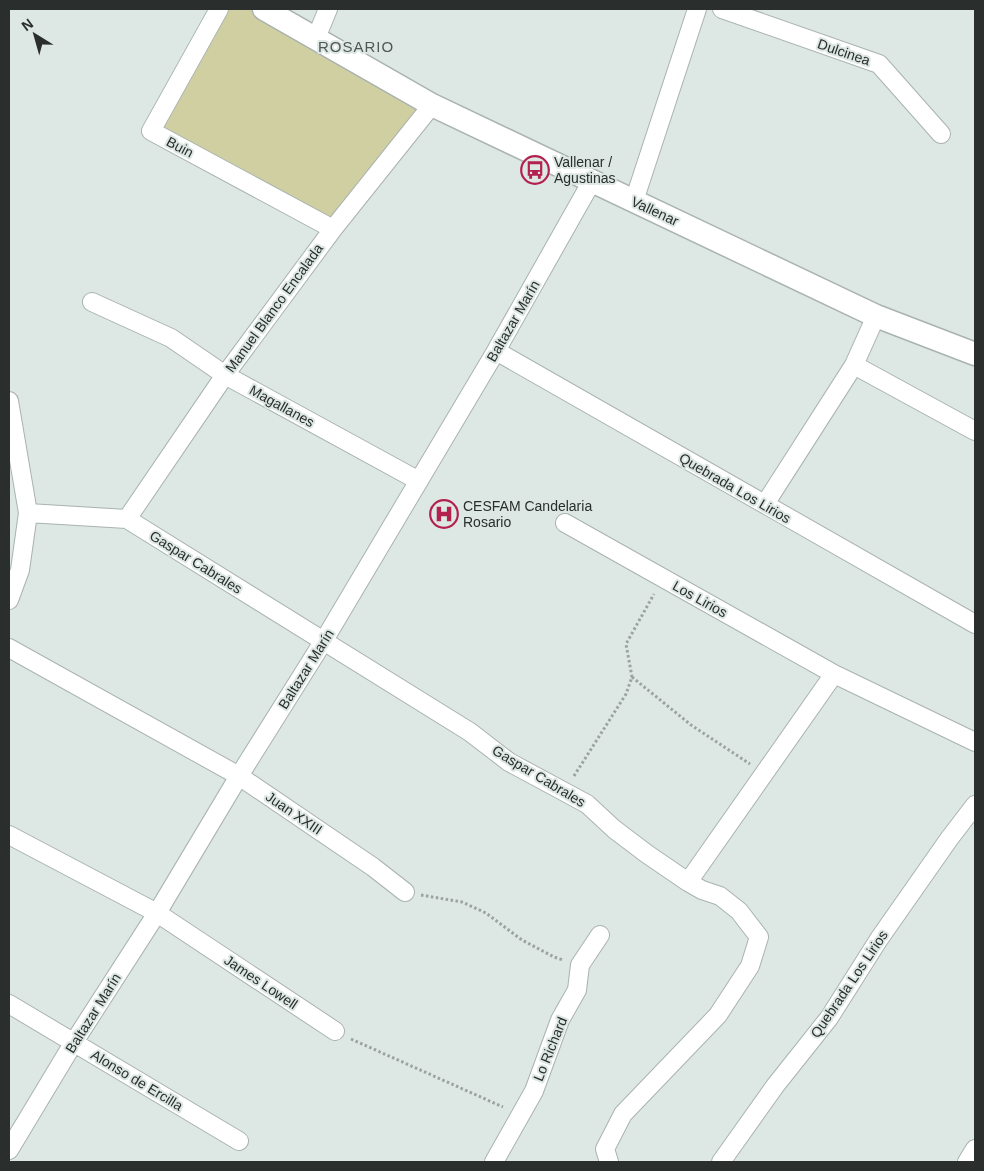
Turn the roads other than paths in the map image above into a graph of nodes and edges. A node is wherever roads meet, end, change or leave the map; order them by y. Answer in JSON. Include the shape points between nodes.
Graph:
{"nodes":[{"id":1,"x":219,"y":9,"type":"edge"},
{"id":2,"x":264,"y":9,"type":"edge"},
{"id":3,"x":328,"y":9,"type":"edge"},
{"id":4,"x":697,"y":9,"type":"edge"},
{"id":5,"x":722,"y":9,"type":"edge"},
{"id":6,"x":316,"y":38,"type":"junction"},
{"id":7,"x":432,"y":105,"type":"junction"},
{"id":8,"x":941,"y":134,"type":"dead end"},
{"id":9,"x":592,"y":181,"type":"junction"},
{"id":10,"x":634,"y":201,"type":"junction"},
{"id":11,"x":333,"y":229,"type":"junction"},
{"id":12,"x":92,"y":302,"type":"dead end"},
{"id":13,"x":876,"y":316,"type":"junction"},
{"id":14,"x":496,"y":351,"type":"junction"},
{"id":15,"x":975,"y":354,"type":"edge"},
{"id":16,"x":854,"y":366,"type":"junction"},
{"id":17,"x":225,"y":374,"type":"junction"},
{"id":18,"x":9,"y":401,"type":"edge"},
{"id":19,"x":975,"y":431,"type":"edge"},
{"id":20,"x":419,"y":481,"type":"junction"},
{"id":21,"x":765,"y":504,"type":"junction"},
{"id":22,"x":28,"y":513,"type":"junction"},
{"id":23,"x":127,"y":519,"type":"junction"},
{"id":24,"x":565,"y":523,"type":"dead end"},
{"id":25,"x":9,"y":600,"type":"edge"},
{"id":26,"x":975,"y":624,"type":"edge"},
{"id":27,"x":323,"y":642,"type":"junction"},
{"id":28,"x":9,"y":648,"type":"edge"},
{"id":29,"x":834,"y":674,"type":"junction"},
{"id":30,"x":975,"y":742,"type":"edge"},
{"id":31,"x":239,"y":776,"type":"junction"},
{"id":32,"x":975,"y":806,"type":"edge"},
{"id":33,"x":9,"y":834,"type":"edge"},
{"id":34,"x":688,"y":882,"type":"junction"},
{"id":35,"x":405,"y":892,"type":"road end"},
{"id":36,"x":157,"y":913,"type":"junction"},
{"id":37,"x":600,"y":935,"type":"dead end"},
{"id":38,"x":9,"y":1004,"type":"edge"},
{"id":39,"x":335,"y":1032,"type":"road end"},
{"id":40,"x":74,"y":1042,"type":"junction"},
{"id":41,"x":239,"y":1141,"type":"dead end"},
{"id":42,"x":975,"y":1149,"type":"edge"},
{"id":43,"x":9,"y":1150,"type":"edge"},
{"id":44,"x":494,"y":1162,"type":"edge"},
{"id":45,"x":609,"y":1162,"type":"edge"},
{"id":46,"x":721,"y":1162,"type":"edge"},
{"id":47,"x":967,"y":1162,"type":"edge"}],
"edges":[{"from":1,"to":11,"type":"street","name":"Buin","via":[[151,131]]},
{"from":2,"to":6,"type":"street","name":"Vallenar"},
{"from":3,"to":6,"type":"street"},
{"from":4,"to":10,"type":"street"},
{"from":5,"to":8,"type":"street","name":"Dulcinea","via":[[879,64]]},
{"from":6,"to":7,"type":"street","name":"Vallenar"},
{"from":7,"to":9,"type":"street","name":"Vallenar"},
{"from":7,"to":11,"type":"street","name":"Manuel Blanco Encalada"},
{"from":9,"to":10,"type":"street","name":"Vallenar"},
{"from":9,"to":14,"type":"street","name":"Baltazar Marín"},
{"from":10,"to":13,"type":"street","name":"Vallenar"},
{"from":11,"to":17,"type":"street","name":"Manuel Blanco Encalada"},
{"from":12,"to":17,"type":"street","name":"Magallanes","via":[[171,338]]},
{"from":13,"to":15,"type":"street","name":"Vallenar"},
{"from":13,"to":16,"type":"street"},
{"from":14,"to":20,"type":"street","name":"Baltazar Marín"},
{"from":14,"to":21,"type":"street","name":"Quebrada Los Lirios"},
{"from":16,"to":19,"type":"street"},
{"from":16,"to":21,"type":"street"},
{"from":17,"to":20,"type":"street","name":"Magallanes"},
{"from":17,"to":23,"type":"street","name":"Manuel Blanco Encalada"},
{"from":18,"to":22,"type":"street"},
{"from":20,"to":27,"type":"street","name":"Baltazar Marín"},
{"from":21,"to":26,"type":"street","name":"Quebrada Los Lirios"},
{"from":22,"to":23,"type":"street","name":"Gaspar Cabrales"},
{"from":22,"to":25,"type":"street","via":[[20,570]]},
{"from":23,"to":27,"type":"street","name":"Gaspar Cabrales"},
{"from":24,"to":29,"type":"street","name":"Los Lirios"},
{"from":27,"to":31,"type":"street","name":"Baltazar Marín"},
{"from":27,"to":34,"type":"street","name":"Gaspar Cabrales","via":[[470,732],[509,762],[587,804],[634,844]]},
{"from":28,"to":31,"type":"street","name":"Juan XXIII"},
{"from":29,"to":30,"type":"street","name":"Los Lirios"},
{"from":29,"to":34,"type":"street"},
{"from":31,"to":35,"type":"street","name":"Juan XXIII"},
{"from":31,"to":36,"type":"street","name":"Baltazar Marín"},
{"from":32,"to":46,"type":"street","name":"Quebrada Los Lirios","via":[[879,939],[828,1018]]},
{"from":33,"to":36,"type":"street","name":"James Lowell"},
{"from":34,"to":45,"type":"street","name":"Gaspar Cabrales","via":[[720,896],[739,910],[759,937],[750,966],[718,1015],[623,1114],[605,1149]]},
{"from":36,"to":39,"type":"street","name":"James Lowell"},
{"from":36,"to":40,"type":"street","name":"Baltazar Marín"},
{"from":37,"to":44,"type":"street","name":"Lo Richard","via":[[580,966],[577,990],[560,1020],[534,1091]]},
{"from":38,"to":40,"type":"street","name":"Alonso de Ercilla"},
{"from":40,"to":41,"type":"street","name":"Alonso de Ercilla"},
{"from":40,"to":43,"type":"street","name":"Baltazar Marín"},
{"from":42,"to":47,"type":"street"}]}
